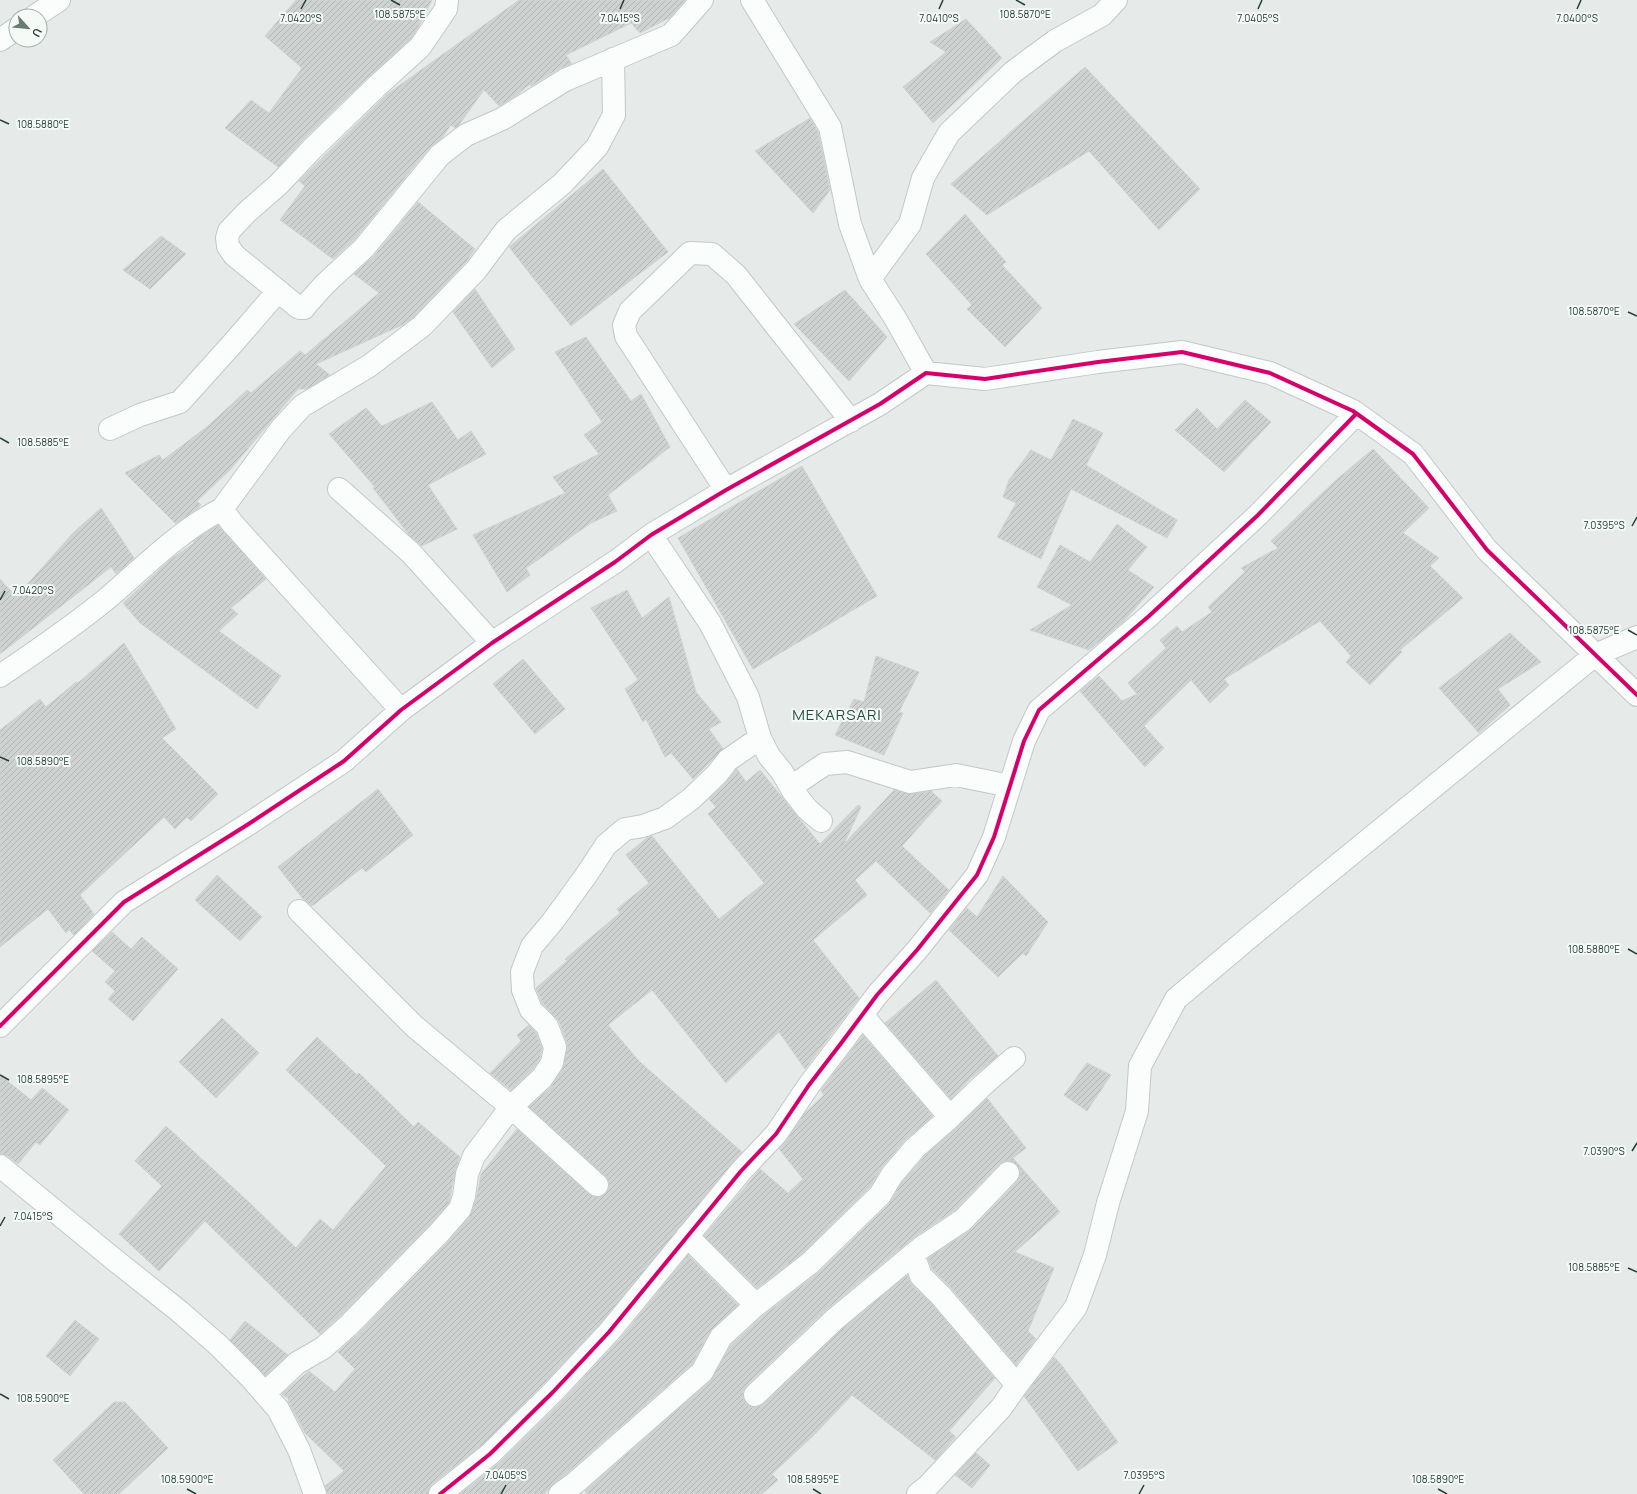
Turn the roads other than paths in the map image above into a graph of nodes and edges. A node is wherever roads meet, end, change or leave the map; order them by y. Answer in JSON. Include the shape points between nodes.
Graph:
{"nodes":[{"id":1,"x":59,"y":0,"type":"edge"},
{"id":2,"x":447,"y":0,"type":"edge"},
{"id":3,"x":702,"y":0,"type":"edge"},
{"id":4,"x":752,"y":0,"type":"edge"},
{"id":5,"x":1116,"y":0,"type":"edge"},
{"id":6,"x":47,"y":8,"type":"edge"},
{"id":7,"x":613,"y":59,"type":"junction"},
{"id":8,"x":870,"y":279,"type":"junction"},
{"id":9,"x":278,"y":291,"type":"junction"},
{"id":10,"x":926,"y":373,"type":"junction"},
{"id":11,"x":1356,"y":414,"type":"junction"},
{"id":12,"x":851,"y":421,"type":"junction"},
{"id":13,"x":110,"y":429,"type":"dead end"},
{"id":14,"x":339,"y":489,"type":"dead end"},
{"id":15,"x":726,"y":490,"type":"junction"},
{"id":16,"x":222,"y":508,"type":"junction"},
{"id":17,"x":651,"y":534,"type":"junction"},
{"id":18,"x":1637,"y":637,"type":"edge"},
{"id":19,"x":492,"y":643,"type":"junction"},
{"id":20,"x":1595,"y":655,"type":"junction"},
{"id":21,"x":0,"y":676,"type":"edge"},
{"id":22,"x":1637,"y":695,"type":"edge"},
{"id":23,"x":401,"y":710,"type":"junction"},
{"id":24,"x":760,"y":738,"type":"junction"},
{"id":25,"x":1010,"y":786,"type":"junction"},
{"id":26,"x":791,"y":787,"type":"junction"},
{"id":27,"x":821,"y":821,"type":"dead end"},
{"id":28,"x":299,"y":911,"type":"dead end"},
{"id":29,"x":862,"y":1016,"type":"junction"},
{"id":30,"x":0,"y":1026,"type":"edge"},
{"id":31,"x":1014,"y":1058,"type":"dead end"},
{"id":32,"x":511,"y":1107,"type":"junction"},
{"id":33,"x":950,"y":1117,"type":"junction"},
{"id":34,"x":0,"y":1166,"type":"edge"},
{"id":35,"x":1008,"y":1173,"type":"dead end"},
{"id":36,"x":597,"y":1185,"type":"dead end"},
{"id":37,"x":687,"y":1236,"type":"junction"},
{"id":38,"x":913,"y":1254,"type":"junction"},
{"id":39,"x":756,"y":1305,"type":"junction"},
{"id":40,"x":1017,"y":1384,"type":"junction"},
{"id":41,"x":265,"y":1393,"type":"junction"},
{"id":42,"x":755,"y":1395,"type":"dead end"},
{"id":43,"x":315,"y":1494,"type":"edge"},
{"id":44,"x":440,"y":1494,"type":"edge"},
{"id":45,"x":560,"y":1494,"type":"edge"},
{"id":46,"x":918,"y":1494,"type":"edge"}],
"edges":[{"from":1,"to":6,"type":"street"},
{"from":2,"to":9,"type":"street","via":[[446,9],[420,47],[229,231],[228,246],[234,255]]},
{"from":3,"to":7,"type":"street","via":[[671,35]]},
{"from":4,"to":8,"type":"street","via":[[830,127],[850,224]]},
{"from":5,"to":8,"type":"street","via":[[1102,15],[1055,41],[1013,72],[949,133],[923,178],[910,224]]},
{"from":7,"to":9,"type":"street","via":[[565,80],[502,119],[466,135],[440,155],[364,248],[325,284],[304,308],[298,308]]},
{"from":7,"to":16,"type":"street","via":[[614,115],[597,147],[562,184],[506,230],[476,270],[422,326],[369,366],[302,406],[281,429]]},
{"from":8,"to":10,"type":"street"},
{"from":9,"to":13,"type":"street","via":[[180,402],[140,415]]},
{"from":10,"to":11,"type":"street","via":[[985,380],[1182,352],[1270,373]]},
{"from":10,"to":12,"type":"street"},
{"from":11,"to":20,"type":"street","via":[[1413,454],[1487,550]]},
{"from":11,"to":25,"type":"street","via":[[1258,515],[1149,616],[1039,710],[1024,742]]},
{"from":12,"to":15,"type":"street"},
{"from":12,"to":15,"type":"street","via":[[736,275],[712,254],[690,253],[630,311],[624,325],[626,336]]},
{"from":14,"to":19,"type":"street","via":[[411,553]]},
{"from":15,"to":17,"type":"street"},
{"from":16,"to":21,"type":"street","via":[[179,535],[100,604]]},
{"from":16,"to":23,"type":"street","via":[[232,523]]},
{"from":17,"to":19,"type":"street","via":[[615,562]]},
{"from":17,"to":24,"type":"street","via":[[710,623],[748,697]]},
{"from":18,"to":20,"type":"street"},
{"from":19,"to":23,"type":"street"},
{"from":20,"to":22,"type":"street"},
{"from":20,"to":40,"type":"street","via":[[1252,934],[1176,999],[1140,1066],[1137,1111],[1108,1203],[1095,1255],[1076,1307]]},
{"from":23,"to":30,"type":"street","via":[[344,761],[124,902]]},
{"from":24,"to":26,"type":"street","via":[[769,756]]},
{"from":24,"to":32,"type":"street","via":[[728,760],[691,798],[665,818],[625,830],[606,845],[588,874],[532,946],[522,972],[523,990],[531,1010],[547,1026],[555,1047],[552,1063],[542,1078]]},
{"from":25,"to":26,"type":"street","via":[[956,775],[910,782],[847,762],[825,764]]},
{"from":25,"to":29,"type":"street","via":[[994,837],[977,875],[917,950],[876,995]]},
{"from":26,"to":27,"type":"street","via":[[807,809]]},
{"from":28,"to":32,"type":"street","via":[[414,1026]]},
{"from":29,"to":33,"type":"street"},
{"from":29,"to":37,"type":"street","via":[[809,1085],[776,1134],[741,1171]]},
{"from":31,"to":33,"type":"street"},
{"from":32,"to":36,"type":"street"},
{"from":32,"to":41,"type":"street","via":[[474,1156],[467,1174],[460,1209],[349,1325],[323,1348],[297,1363]]},
{"from":33,"to":39,"type":"street","via":[[915,1148],[892,1175],[880,1195],[810,1263]]},
{"from":34,"to":41,"type":"street","via":[[179,1310]]},
{"from":35,"to":38,"type":"street","via":[[963,1220]]},
{"from":37,"to":39,"type":"street"},
{"from":37,"to":44,"type":"street","via":[[609,1332],[553,1392],[490,1454]]},
{"from":38,"to":40,"type":"street","via":[[920,1276],[941,1296]]},
{"from":38,"to":42,"type":"street","via":[[835,1318]]},
{"from":39,"to":45,"type":"street","via":[[721,1337],[702,1372]]},
{"from":40,"to":46,"type":"street","via":[[1001,1408]]},
{"from":41,"to":43,"type":"street","via":[[278,1409],[299,1450]]}]}
